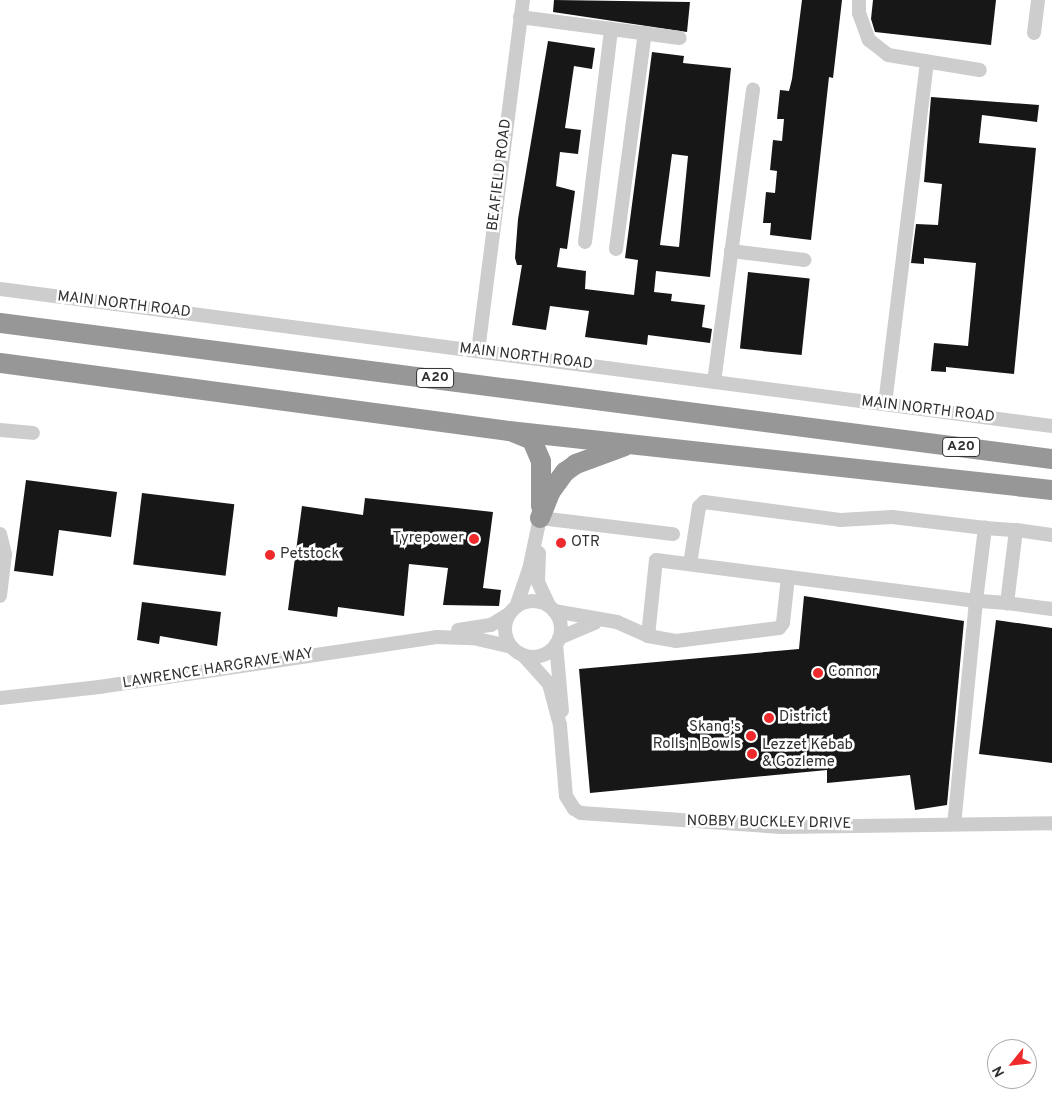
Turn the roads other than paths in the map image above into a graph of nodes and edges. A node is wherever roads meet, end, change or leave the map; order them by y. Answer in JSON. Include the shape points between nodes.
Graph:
{"nodes":[{"id":1,"x":523,"y":0,"type":"edge"},
{"id":2,"x":859,"y":0,"type":"edge"},
{"id":3,"x":1038,"y":0,"type":"edge"},
{"id":4,"x":520,"y":17,"type":"junction"},
{"id":5,"x":611,"y":29,"type":"junction"},
{"id":6,"x":645,"y":33,"type":"junction"},
{"id":7,"x":1034,"y":33,"type":"dead end"},
{"id":8,"x":680,"y":38,"type":"dead end"},
{"id":9,"x":927,"y":62,"type":"junction"},
{"id":10,"x":980,"y":70,"type":"dead end"},
{"id":11,"x":753,"y":90,"type":"dead end"},
{"id":12,"x":585,"y":242,"type":"dead end"},
{"id":13,"x":616,"y":249,"type":"dead end"},
{"id":14,"x":731,"y":251,"type":"junction"},
{"id":15,"x":804,"y":260,"type":"dead end"},
{"id":16,"x":0,"y":289,"type":"edge"},
{"id":17,"x":0,"y":323,"type":"edge"},
{"id":18,"x":478,"y":351,"type":"junction"},
{"id":19,"x":0,"y":363,"type":"edge"},
{"id":20,"x":714,"y":382,"type":"junction"},
{"id":21,"x":885,"y":404,"type":"junction"},
{"id":22,"x":1052,"y":426,"type":"edge"},
{"id":23,"x":0,"y":430,"type":"edge"},
{"id":24,"x":508,"y":430,"type":"junction"},
{"id":25,"x":34,"y":433,"type":"dead end"},
{"id":26,"x":632,"y":444,"type":"junction"},
{"id":27,"x":1052,"y":459,"type":"edge"},
{"id":28,"x":1052,"y":490,"type":"edge"},
{"id":29,"x":539,"y":521,"type":"junction"},
{"id":30,"x":985,"y":528,"type":"junction"},
{"id":31,"x":1016,"y":530,"type":"junction"},
{"id":32,"x":0,"y":534,"type":"edge"},
{"id":33,"x":673,"y":534,"type":"dead end"},
{"id":34,"x":1052,"y":535,"type":"edge"},
{"id":35,"x":690,"y":564,"type":"junction"},
{"id":36,"x":788,"y":577,"type":"junction"},
{"id":37,"x":0,"y":596,"type":"edge"},
{"id":38,"x":976,"y":601,"type":"junction"},
{"id":39,"x":1007,"y":603,"type":"junction"},
{"id":40,"x":551,"y":608,"type":"junction"},
{"id":41,"x":513,"y":609,"type":"junction"},
{"id":42,"x":1052,"y":609,"type":"edge"},
{"id":43,"x":606,"y":620,"type":"junction"},
{"id":44,"x":648,"y":636,"type":"junction"},
{"id":45,"x":436,"y":638,"type":"junction"},
{"id":46,"x":558,"y":641,"type":"junction"},
{"id":47,"x":512,"y":647,"type":"junction"},
{"id":48,"x":524,"y":656,"type":"junction"},
{"id":49,"x":0,"y":698,"type":"edge"},
{"id":50,"x":560,"y":724,"type":"junction"},
{"id":51,"x":954,"y":824,"type":"junction"},
{"id":52,"x":1052,"y":824,"type":"edge"}],
"edges":[{"from":1,"to":4,"type":"street","name":"BEAFIELD ROAD"},
{"from":2,"to":9,"type":"street","via":[[859,13],[869,40],[888,55]]},
{"from":3,"to":7,"type":"street"},
{"from":4,"to":5,"type":"street"},
{"from":4,"to":18,"type":"street","name":"BEAFIELD ROAD"},
{"from":5,"to":6,"type":"street"},
{"from":5,"to":12,"type":"street"},
{"from":6,"to":8,"type":"street"},
{"from":6,"to":13,"type":"street"},
{"from":9,"to":10,"type":"street"},
{"from":9,"to":21,"type":"street"},
{"from":11,"to":14,"type":"street"},
{"from":14,"to":15,"type":"street"},
{"from":14,"to":20,"type":"street"},
{"from":16,"to":18,"type":"street","name":"MAIN NORTH ROAD"},
{"from":17,"to":27,"type":"highway","number":"A20"},
{"from":18,"to":20,"type":"street","name":"MAIN NORTH ROAD"},
{"from":19,"to":24,"type":"highway","number":"A20"},
{"from":20,"to":21,"type":"street","name":"MAIN NORTH ROAD"},
{"from":21,"to":22,"type":"street","name":"MAIN NORTH ROAD"},
{"from":23,"to":25,"type":"street"},
{"from":24,"to":26,"type":"highway","number":"A20"},
{"from":24,"to":29,"type":"highway","via":[[532,440],[541,461]]},
{"from":26,"to":28,"type":"highway","number":"A20"},
{"from":26,"to":29,"type":"highway","via":[[570,468],[551,491]]},
{"from":29,"to":33,"type":"street"},
{"from":29,"to":40,"type":"street","via":[[538,582]]},
{"from":29,"to":41,"type":"street"},
{"from":30,"to":31,"type":"street"},
{"from":30,"to":35,"type":"street","via":[[892,517],[840,520],[704,502],[699,507]]},
{"from":30,"to":38,"type":"street"},
{"from":31,"to":34,"type":"street"},
{"from":31,"to":39,"type":"street"},
{"from":32,"to":37,"type":"street","via":[[5,554]]},
{"from":35,"to":36,"type":"street"},
{"from":35,"to":44,"type":"street","via":[[656,560]]},
{"from":36,"to":38,"type":"street"},
{"from":36,"to":44,"type":"street","via":[[783,623],[779,628],[676,641]]},
{"from":38,"to":39,"type":"street"},
{"from":38,"to":51,"type":"street"},
{"from":39,"to":42,"type":"street"},
{"from":40,"to":41,"type":"street","via":[[535,601]]},
{"from":40,"to":43,"type":"street"},
{"from":40,"to":46,"type":"street","via":[[560,624]]},
{"from":41,"to":45,"type":"street","name":"LAWRENCE HARGRAVE WAY","via":[[492,625]]},
{"from":41,"to":47,"type":"street","via":[[505,633]]},
{"from":43,"to":44,"type":"street"},
{"from":43,"to":46,"type":"street","via":[[579,627]]},
{"from":45,"to":47,"type":"street","name":"LAWRENCE HARGRAVE WAY","via":[[473,638]]},
{"from":45,"to":49,"type":"street","name":"LAWRENCE HARGRAVE WAY","via":[[99,688]]},
{"from":46,"to":48,"type":"street","via":[[539,656]]},
{"from":46,"to":50,"type":"street","name":"NOBBY BUCKLEY DRIVE","via":[[563,705]]},
{"from":47,"to":48,"type":"street"},
{"from":48,"to":50,"type":"street","name":"NOBBY BUCKLEY DRIVE","via":[[549,684]]},
{"from":50,"to":51,"type":"street","name":"NOBBY BUCKLEY DRIVE","via":[[566,796],[574,809],[582,814],[782,826]]},
{"from":51,"to":52,"type":"street","name":"NOBBY BUCKLEY DRIVE"}]}
